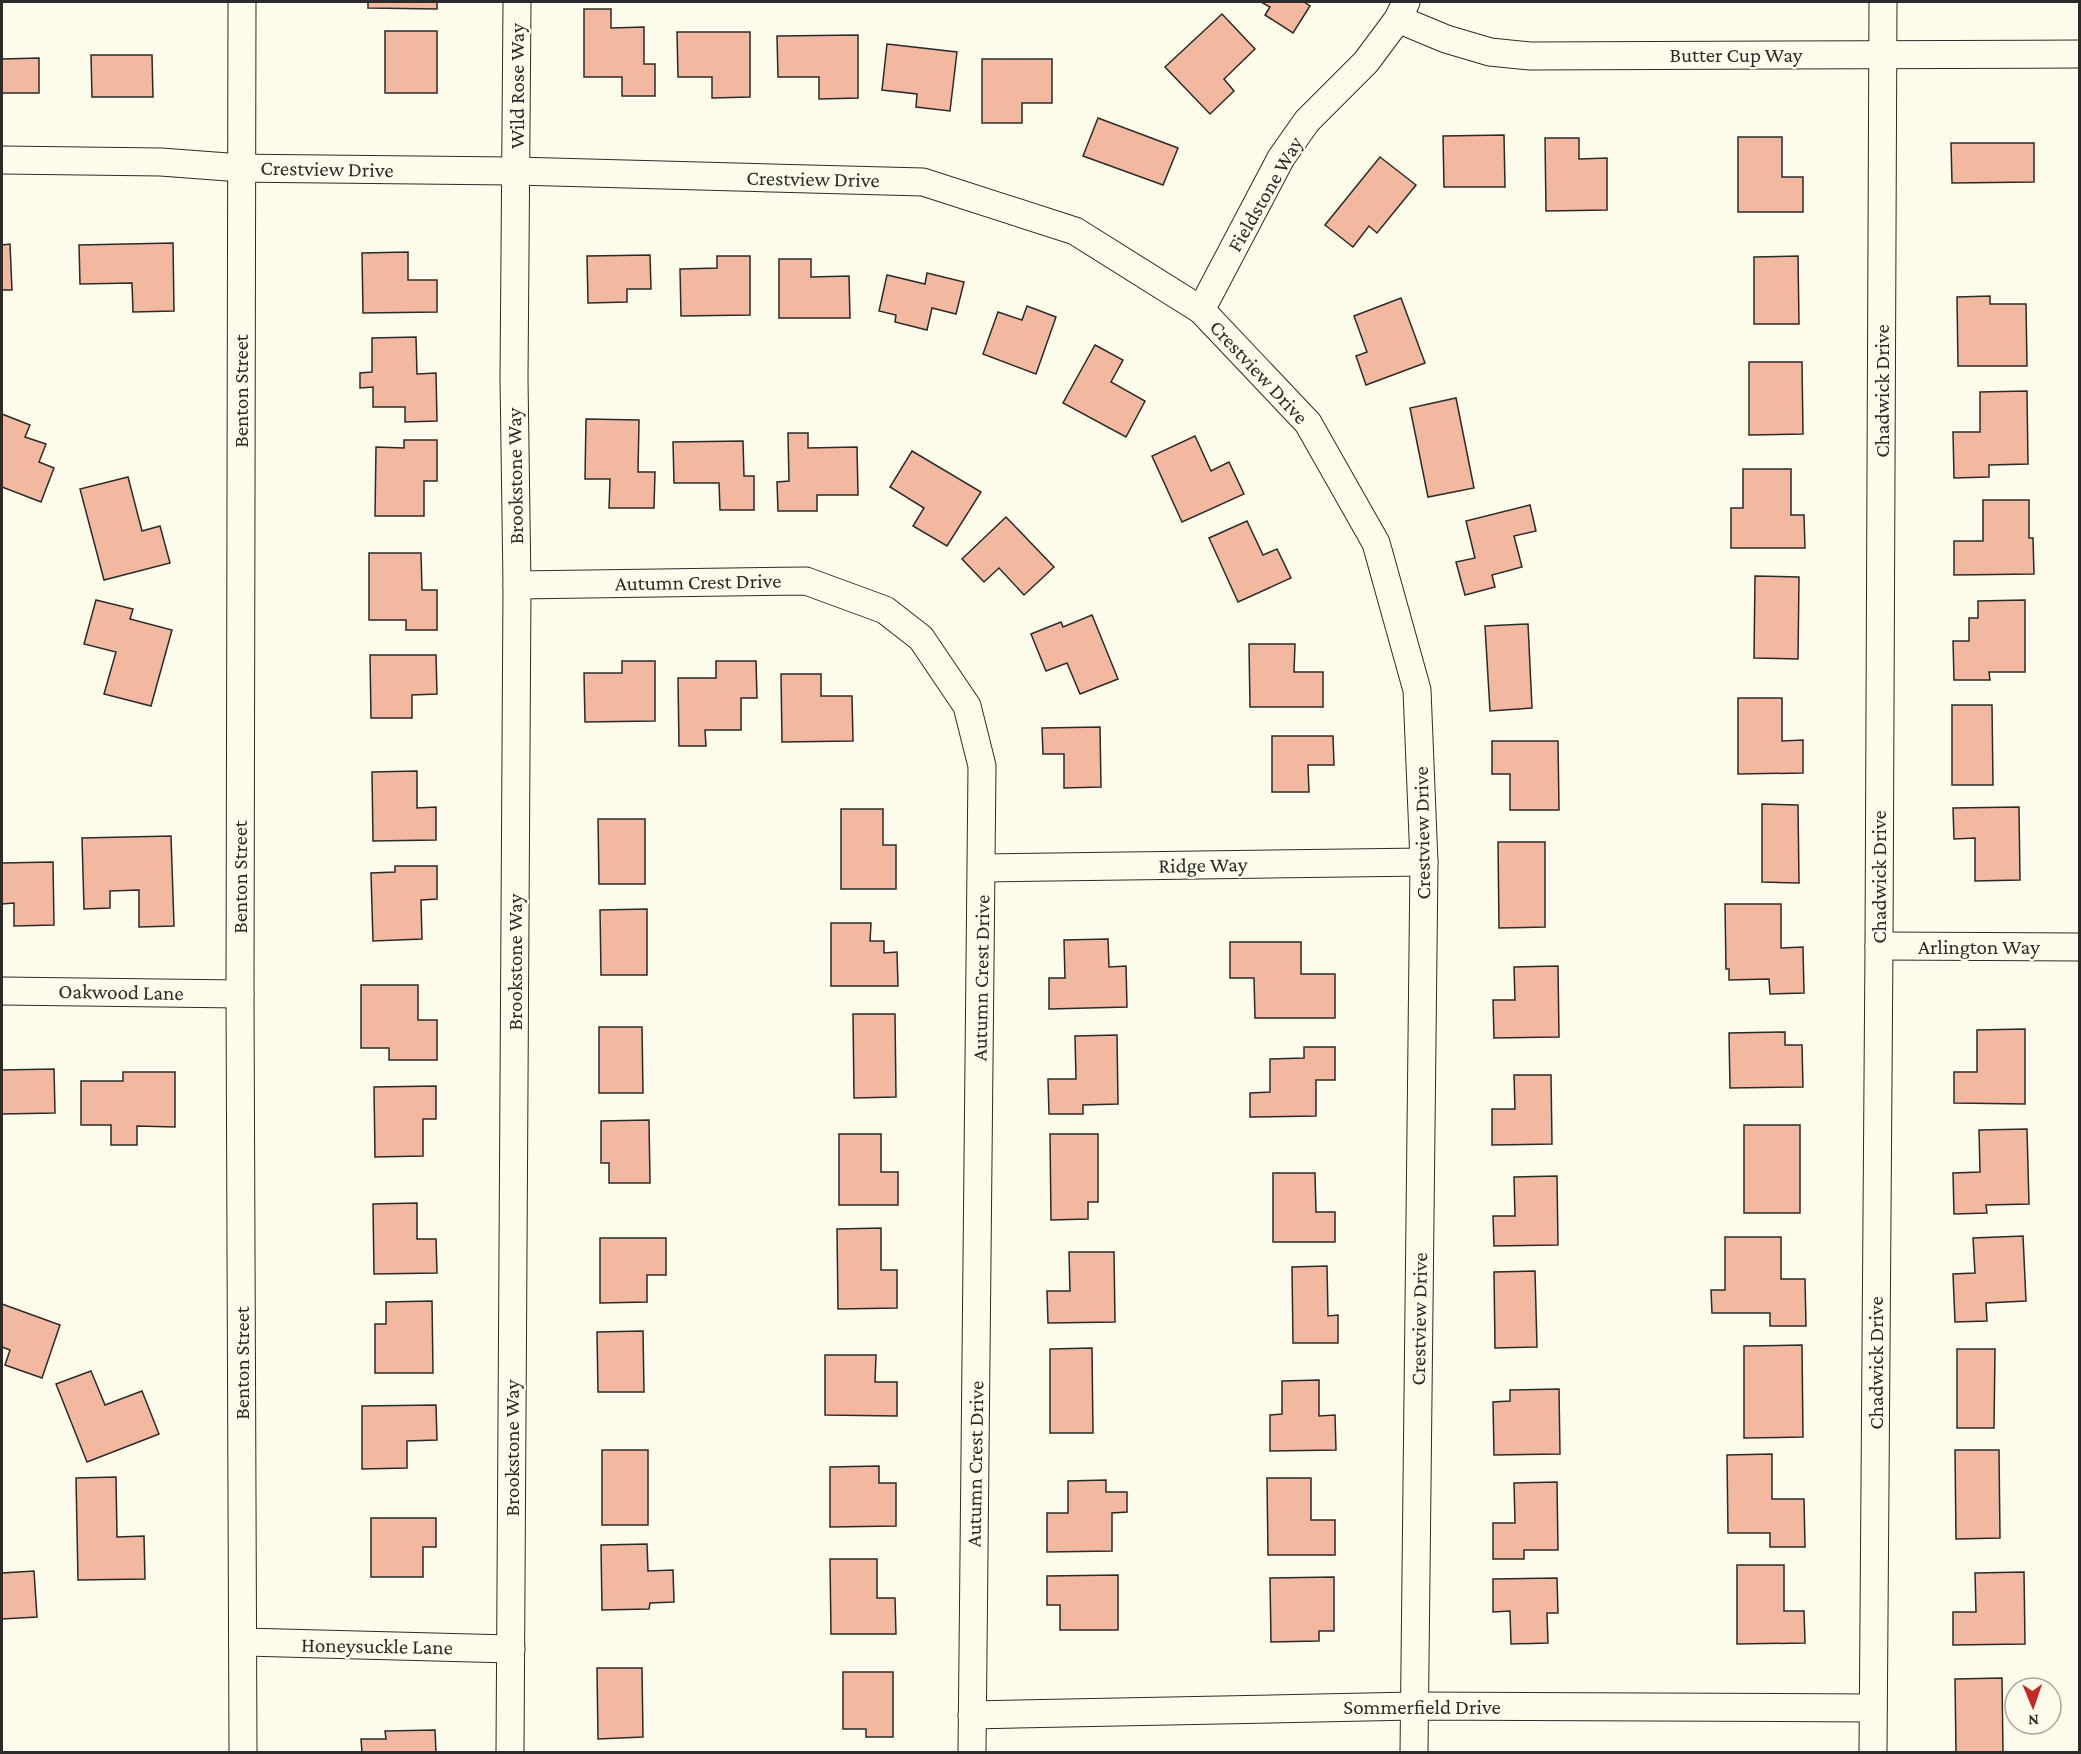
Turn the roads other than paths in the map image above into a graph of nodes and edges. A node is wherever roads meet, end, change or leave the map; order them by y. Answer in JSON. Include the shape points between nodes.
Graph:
{"nodes":[{"id":1,"x":242,"y":2,"type":"edge"},
{"id":2,"x":517,"y":2,"type":"edge"},
{"id":3,"x":1883,"y":2,"type":"edge"},
{"id":4,"x":1402,"y":10,"type":"edge"},
{"id":5,"x":2079,"y":54,"type":"edge"},
{"id":6,"x":1883,"y":55,"type":"junction"},
{"id":7,"x":2,"y":160,"type":"edge"},
{"id":8,"x":241,"y":168,"type":"junction"},
{"id":9,"x":516,"y":171,"type":"junction"},
{"id":10,"x":1201,"y":310,"type":"junction"},
{"id":11,"x":517,"y":585,"type":"junction"},
{"id":12,"x":1424,"y":862,"type":"junction"},
{"id":13,"x":982,"y":868,"type":"junction"},
{"id":14,"x":1879,"y":946,"type":"junction"},
{"id":15,"x":2079,"y":947,"type":"edge"},
{"id":16,"x":2,"y":991,"type":"edge"},
{"id":17,"x":240,"y":994,"type":"junction"},
{"id":18,"x":243,"y":1642,"type":"junction"},
{"id":19,"x":511,"y":1649,"type":"junction"},
{"id":20,"x":1414,"y":1706,"type":"junction"},
{"id":21,"x":1873,"y":1708,"type":"junction"},
{"id":22,"x":972,"y":1715,"type":"junction"},
{"id":23,"x":243,"y":1752,"type":"edge"},
{"id":24,"x":510,"y":1752,"type":"edge"},
{"id":25,"x":972,"y":1752,"type":"edge"},
{"id":26,"x":1414,"y":1752,"type":"edge"},
{"id":27,"x":1873,"y":1752,"type":"edge"}],
"edges":[{"from":1,"to":8,"type":"street","name":"Benton Street"},
{"from":2,"to":9,"type":"street","name":"Wild Rose Way"},
{"from":3,"to":6,"type":"street","name":"Chadwick Drive"},
{"from":4,"to":6,"type":"street","name":"Butter Cup Way","via":[[1446,39],[1490,52],[1530,56]]},
{"from":4,"to":10,"type":"street","name":"Fieldstone Way","via":[[1366,62],[1307,121],[1281,158]]},
{"from":5,"to":6,"type":"street","name":"Butter Cup Way"},
{"from":6,"to":14,"type":"street","name":"Chadwick Drive"},
{"from":7,"to":8,"type":"street","name":"Crestview Drive","via":[[161,162]]},
{"from":8,"to":9,"type":"street","name":"Crestview Drive"},
{"from":8,"to":17,"type":"street","name":"Benton Street"},
{"from":9,"to":10,"type":"street","name":"Crestview Drive","via":[[923,182],[1076,231]]},
{"from":9,"to":11,"type":"street","name":"Brookstone Way"},
{"from":10,"to":12,"type":"street","name":"Crestview Drive","via":[[1308,423],[1376,543],[1417,690]]},
{"from":11,"to":13,"type":"street","name":"Autumn Crest Drive","via":[[806,581],[885,610],[921,638],[967,706],[982,766]]},
{"from":11,"to":19,"type":"street","name":"Brookstone Way"},
{"from":12,"to":13,"type":"street","name":"Ridge Way"},
{"from":12,"to":20,"type":"street","name":"Crestview Drive"},
{"from":13,"to":22,"type":"street","name":"Autumn Crest Drive"},
{"from":14,"to":15,"type":"street","name":"Arlington Way"},
{"from":14,"to":21,"type":"street","name":"Chadwick Drive"},
{"from":16,"to":17,"type":"street","name":"Oakwood Lane"},
{"from":17,"to":18,"type":"street","name":"Benton Street"},
{"from":18,"to":19,"type":"street","name":"Honeysuckle Lane"},
{"from":18,"to":23,"type":"street","name":"Benton Street"},
{"from":19,"to":24,"type":"street","name":"Brookstone Way"},
{"from":20,"to":21,"type":"street","name":"Sommerfield Drive"},
{"from":20,"to":22,"type":"street","name":"Sommerfield Drive"},
{"from":20,"to":26,"type":"street","name":"Crestview Drive"},
{"from":21,"to":27,"type":"street","name":"Chadwick Drive"},
{"from":22,"to":25,"type":"street","name":"Autumn Crest Drive"}]}
